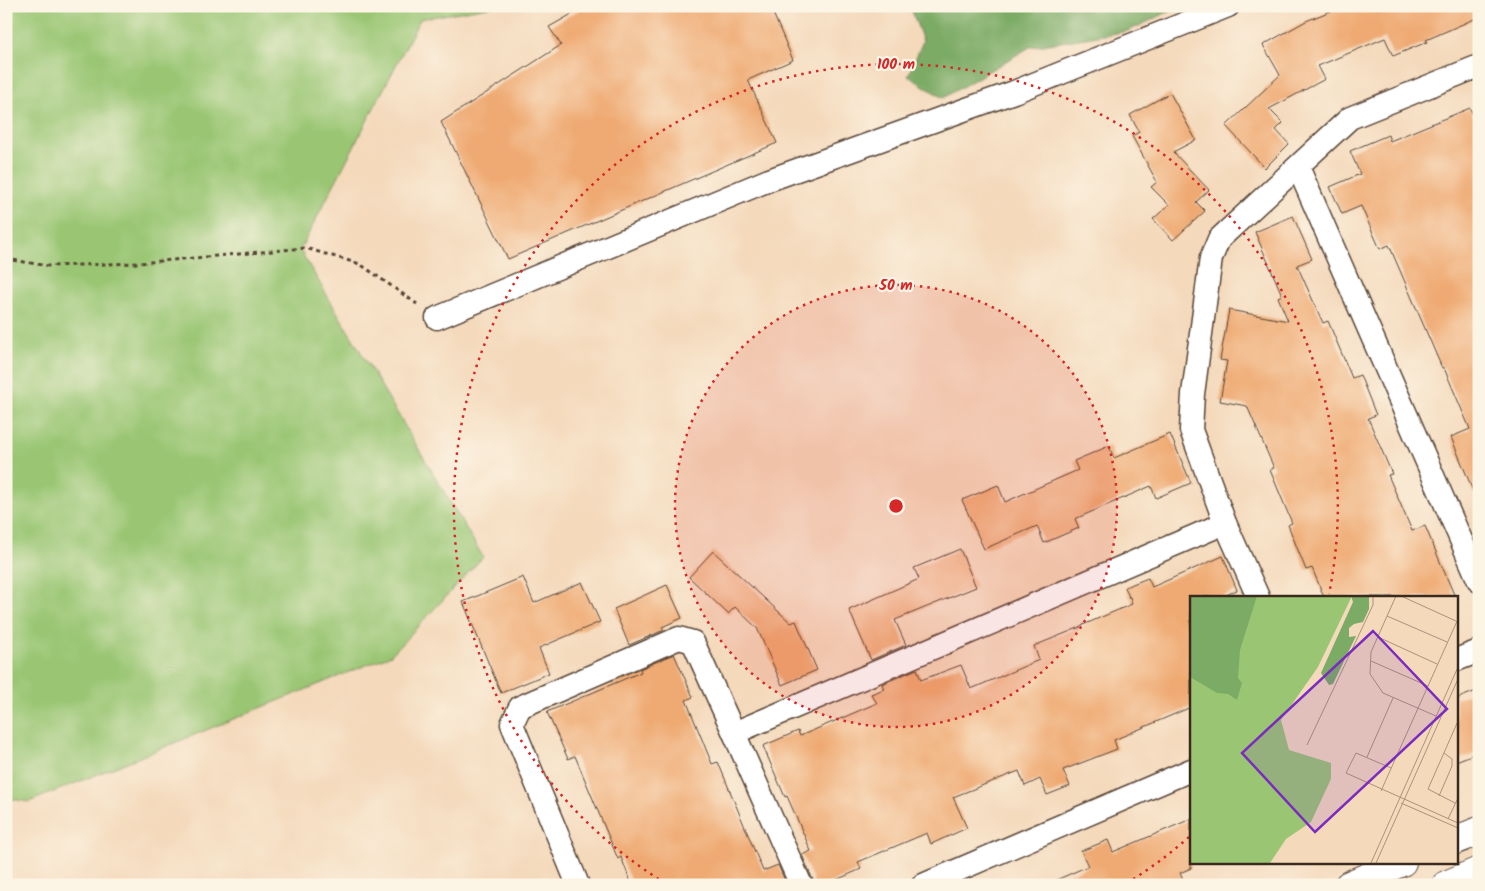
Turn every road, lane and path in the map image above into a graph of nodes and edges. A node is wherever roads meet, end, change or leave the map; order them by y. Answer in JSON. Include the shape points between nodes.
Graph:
{"nodes":[{"id":1,"x":1228,"y":6,"type":"edge"},
{"id":2,"x":1478,"y":69,"type":"edge"},
{"id":3,"x":1298,"y":167,"type":"junction"},
{"id":4,"x":6,"y":259,"type":"edge"},
{"id":5,"x":437,"y":318,"type":"joint"},
{"id":6,"x":1225,"y":523,"type":"junction"},
{"id":7,"x":1479,"y":581,"type":"edge"},
{"id":8,"x":1258,"y":596,"type":"edge"},
{"id":9,"x":1479,"y":651,"type":"edge"},
{"id":10,"x":1458,"y":659,"type":"edge"},
{"id":11,"x":734,"y":733,"type":"junction"},
{"id":12,"x":1190,"y":770,"type":"edge"},
{"id":13,"x":1479,"y":831,"type":"edge"},
{"id":14,"x":1458,"y":839,"type":"edge"},
{"id":15,"x":1388,"y":865,"type":"edge"},
{"id":16,"x":1479,"y":871,"type":"edge"},
{"id":17,"x":578,"y":885,"type":"edge"},
{"id":18,"x":800,"y":885,"type":"edge"},
{"id":19,"x":924,"y":885,"type":"edge"},
{"id":20,"x":1348,"y":885,"type":"edge"},
{"id":21,"x":1446,"y":885,"type":"edge"}],
"edges":[{"from":1,"to":5,"type":"street","via":[[1014,92],[769,180]]},
{"from":2,"to":3,"type":"street","via":[[1350,118]]},
{"from":3,"to":6,"type":"street","via":[[1219,239],[1211,258],[1191,430]]},
{"from":3,"to":7,"type":"street"},
{"from":4,"to":5,"type":"path","via":[[49,266],[139,263],[305,248],[360,264]]},
{"from":6,"to":8,"type":"street"},
{"from":6,"to":11,"type":"street"},
{"from":9,"to":10,"type":"street"},
{"from":11,"to":17,"type":"street","via":[[692,642],[679,638],[520,707],[512,724]]},
{"from":11,"to":18,"type":"street"},
{"from":12,"to":19,"type":"street"},
{"from":13,"to":14,"type":"street"},
{"from":15,"to":20,"type":"street"},
{"from":16,"to":21,"type":"street"}]}
